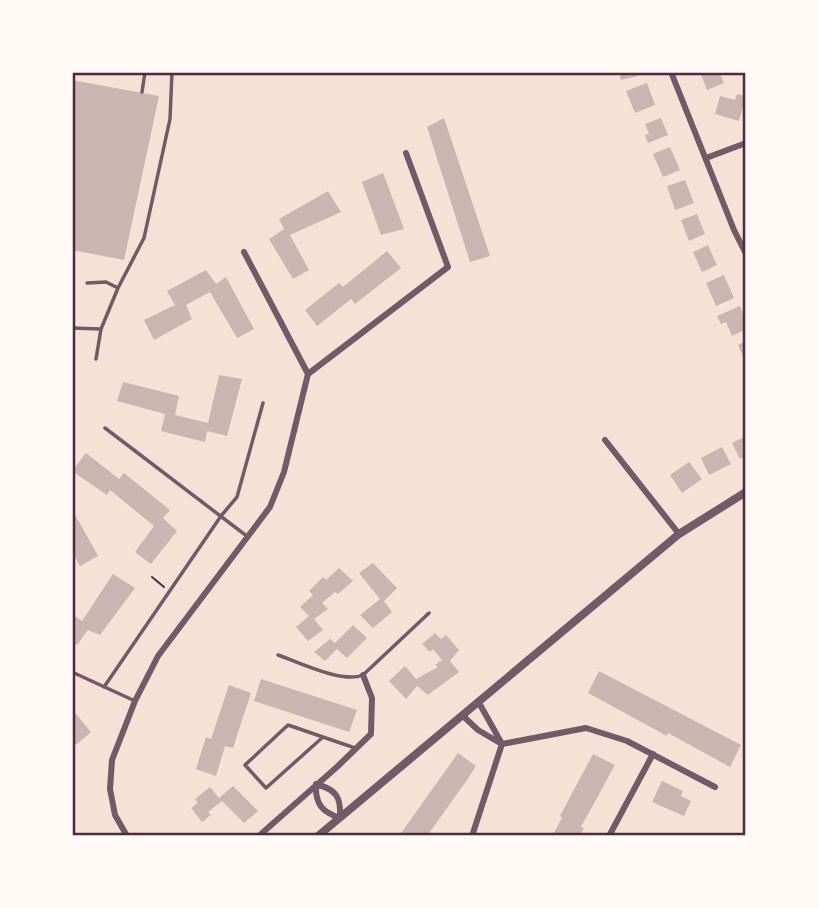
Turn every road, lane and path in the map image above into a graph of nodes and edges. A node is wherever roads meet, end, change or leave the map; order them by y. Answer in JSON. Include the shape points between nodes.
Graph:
{"nodes":[{"id":1,"x":145,"y":72,"type":"edge"},
{"id":2,"x":173,"y":72,"type":"edge"},
{"id":3,"x":671,"y":72,"type":"edge"},
{"id":4,"x":142,"y":92,"type":"dead end"},
{"id":5,"x":746,"y":143,"type":"edge"},
{"id":6,"x":406,"y":153,"type":"dead end"},
{"id":7,"x":706,"y":158,"type":"junction"},
{"id":8,"x":244,"y":252,"type":"dead end"},
{"id":9,"x":746,"y":254,"type":"edge"},
{"id":10,"x":87,"y":283,"type":"dead end"},
{"id":11,"x":118,"y":288,"type":"junction"},
{"id":12,"x":72,"y":328,"type":"edge"},
{"id":13,"x":102,"y":329,"type":"junction"},
{"id":14,"x":96,"y":359,"type":"dead end"},
{"id":15,"x":308,"y":374,"type":"junction"},
{"id":16,"x":263,"y":402,"type":"dead end"},
{"id":17,"x":106,"y":428,"type":"dead end"},
{"id":18,"x":605,"y":440,"type":"dead end"},
{"id":19,"x":746,"y":492,"type":"edge"},
{"id":20,"x":221,"y":516,"type":"junction"},
{"id":21,"x":679,"y":534,"type":"junction"},
{"id":22,"x":250,"y":538,"type":"junction"},
{"id":23,"x":152,"y":577,"type":"dead end"},
{"id":24,"x":169,"y":591,"type":"junction"},
{"id":25,"x":429,"y":613,"type":"dead end"},
{"id":26,"x":278,"y":655,"type":"dead end"},
{"id":27,"x":72,"y":673,"type":"edge"},
{"id":28,"x":363,"y":675,"type":"junction"},
{"id":29,"x":104,"y":687,"type":"junction"},
{"id":30,"x":135,"y":701,"type":"junction"},
{"id":31,"x":478,"y":701,"type":"junction"},
{"id":32,"x":461,"y":715,"type":"junction"},
{"id":33,"x":323,"y":737,"type":"junction"},
{"id":34,"x":502,"y":744,"type":"junction"},
{"id":35,"x":357,"y":748,"type":"junction"},
{"id":36,"x":653,"y":754,"type":"junction"},
{"id":37,"x":316,"y":784,"type":"junction"},
{"id":38,"x":715,"y":787,"type":"dead end"},
{"id":39,"x":340,"y":818,"type":"junction"},
{"id":40,"x":261,"y":834,"type":"dead end"},
{"id":41,"x":127,"y":836,"type":"edge"},
{"id":42,"x":318,"y":836,"type":"edge"},
{"id":43,"x":472,"y":836,"type":"edge"},
{"id":44,"x":609,"y":836,"type":"edge"}],
"edges":[{"from":1,"to":4,"type":"lane"},
{"from":2,"to":11,"type":"lane","via":[[170,119],[144,238]]},
{"from":3,"to":7,"type":"street"},
{"from":5,"to":7,"type":"street"},
{"from":6,"to":15,"type":"street","via":[[448,267]]},
{"from":7,"to":9,"type":"street"},
{"from":8,"to":15,"type":"street"},
{"from":10,"to":11,"type":"lane","via":[[106,282]]},
{"from":11,"to":13,"type":"lane"},
{"from":12,"to":13,"type":"lane"},
{"from":13,"to":14,"type":"lane"},
{"from":15,"to":22,"type":"street","via":[[284,471],[270,508]]},
{"from":16,"to":20,"type":"lane","via":[[237,497]]},
{"from":17,"to":20,"type":"lane"},
{"from":18,"to":21,"type":"street"},
{"from":19,"to":21,"type":"street"},
{"from":20,"to":22,"type":"lane"},
{"from":20,"to":24,"type":"lane"},
{"from":21,"to":31,"type":"street"},
{"from":22,"to":30,"type":"street","via":[[158,656]]},
{"from":23,"to":24,"type":"path"},
{"from":24,"to":29,"type":"lane"},
{"from":25,"to":28,"type":"lane"},
{"from":26,"to":28,"type":"lane","via":[[344,678]]},
{"from":27,"to":29,"type":"lane"},
{"from":28,"to":35,"type":"street","via":[[373,715],[371,734]]},
{"from":29,"to":30,"type":"lane"},
{"from":30,"to":41,"type":"street","via":[[112,760],[110,789],[115,815]]},
{"from":31,"to":32,"type":"street"},
{"from":31,"to":34,"type":"street"},
{"from":32,"to":34,"type":"street"},
{"from":32,"to":39,"type":"street"},
{"from":33,"to":33,"type":"lane","via":[[266,788],[245,765],[288,725]]},
{"from":33,"to":35,"type":"lane"},
{"from":34,"to":36,"type":"street","via":[[586,728]]},
{"from":34,"to":43,"type":"street"},
{"from":35,"to":37,"type":"street"},
{"from":36,"to":38,"type":"street"},
{"from":36,"to":44,"type":"street"},
{"from":37,"to":39,"type":"street","via":[[330,788],[340,802]]},
{"from":37,"to":39,"type":"street","via":[[315,799],[326,814]]},
{"from":37,"to":40,"type":"street"},
{"from":39,"to":42,"type":"street"}]}
